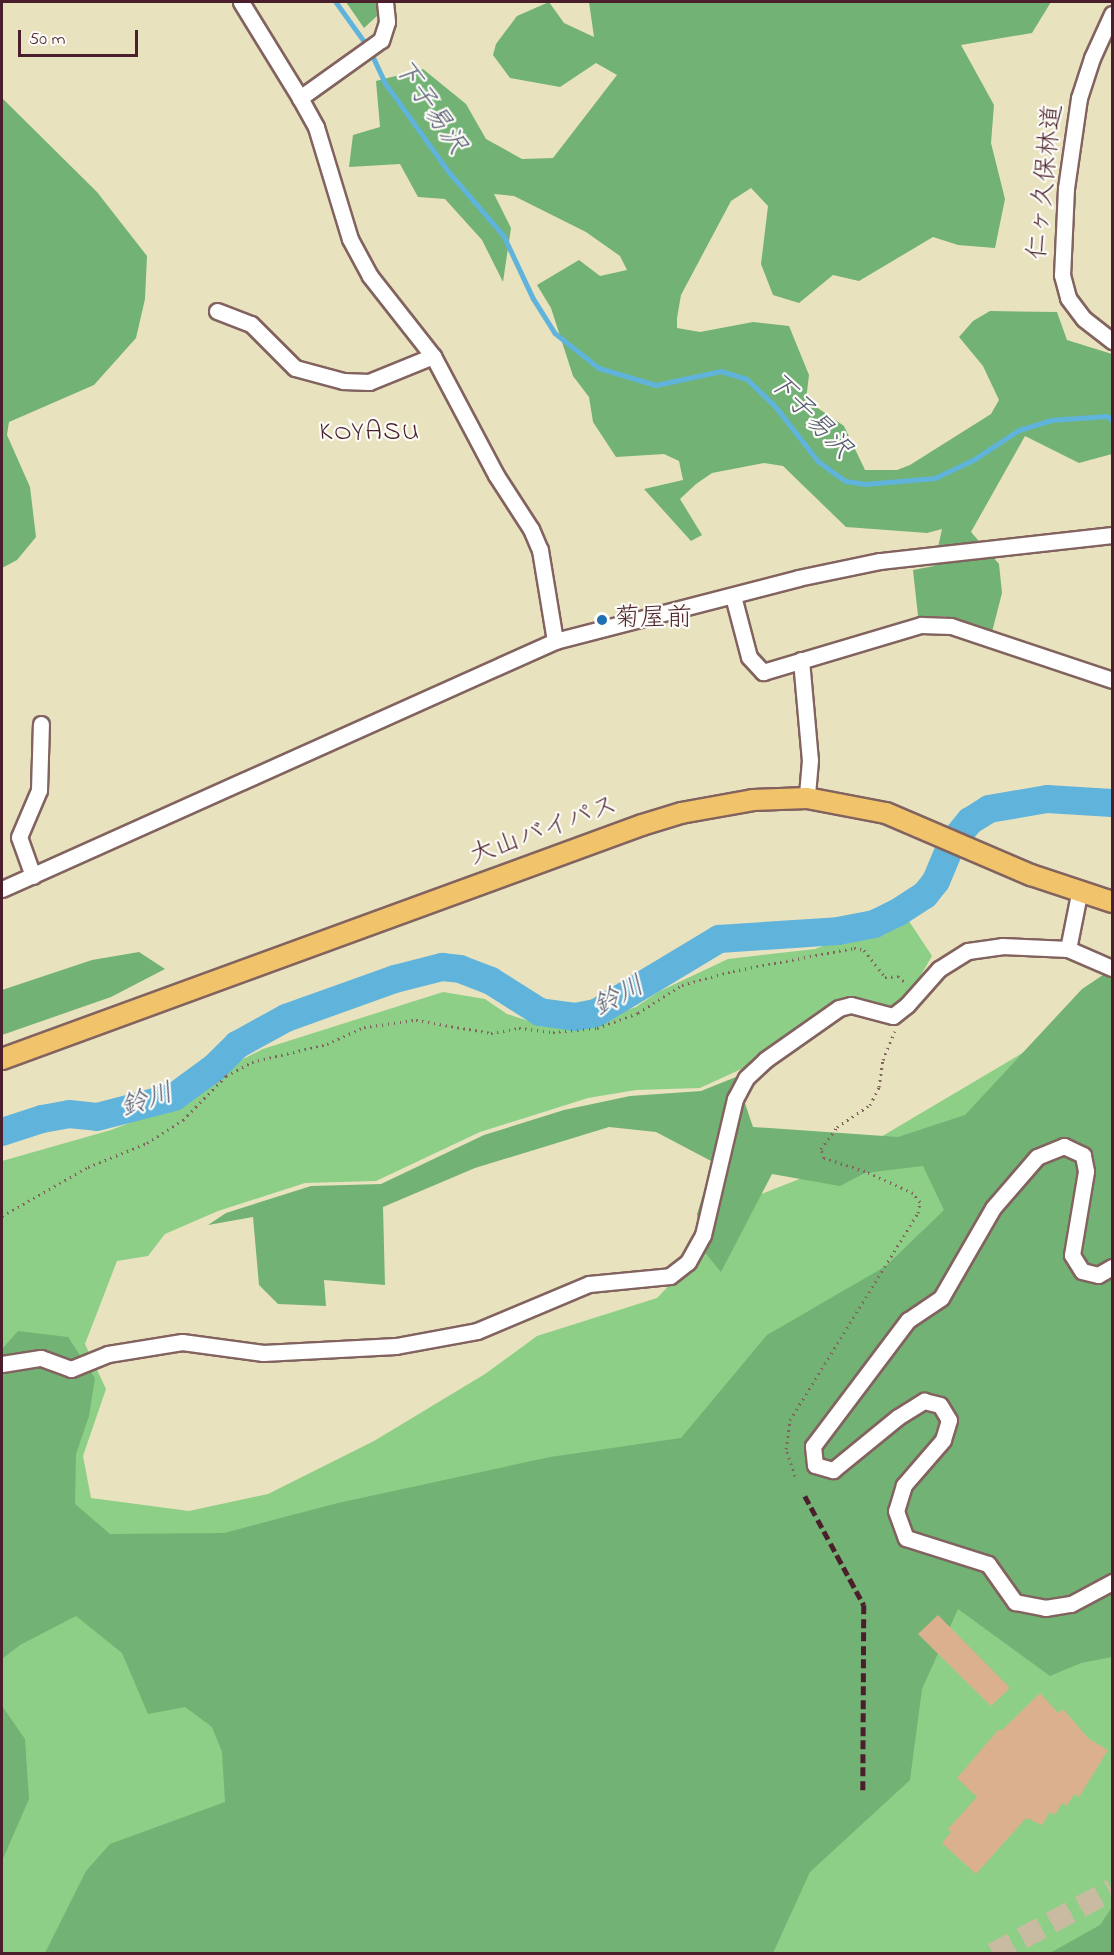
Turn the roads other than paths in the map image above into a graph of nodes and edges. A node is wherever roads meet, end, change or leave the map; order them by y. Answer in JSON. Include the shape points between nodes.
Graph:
{"nodes":[{"id":1,"x":241,"y":2,"type":"edge"},
{"id":2,"x":385,"y":2,"type":"edge"},
{"id":3,"x":1113,"y":14,"type":"edge"},
{"id":4,"x":300,"y":98,"type":"junction"},
{"id":5,"x":217,"y":311,"type":"dead end"},
{"id":6,"x":1113,"y":341,"type":"edge"},
{"id":7,"x":433,"y":356,"type":"junction"},
{"id":8,"x":1113,"y":535,"type":"edge"},
{"id":9,"x":733,"y":596,"type":"junction"},
{"id":10,"x":555,"y":641,"type":"junction"},
{"id":11,"x":801,"y":660,"type":"junction"},
{"id":12,"x":1113,"y":680,"type":"edge"},
{"id":13,"x":41,"y":724,"type":"dead end"},
{"id":14,"x":807,"y":798,"type":"junction"},
{"id":15,"x":33,"y":876,"type":"junction"},
{"id":16,"x":2,"y":889,"type":"edge"},
{"id":17,"x":1079,"y":894,"type":"junction"},
{"id":18,"x":1113,"y":903,"type":"edge"},
{"id":19,"x":1068,"y":949,"type":"junction"},
{"id":20,"x":1113,"y":968,"type":"edge"},
{"id":21,"x":2,"y":1059,"type":"edge"},
{"id":22,"x":1113,"y":1267,"type":"edge"},
{"id":23,"x":2,"y":1364,"type":"edge"},
{"id":24,"x":1113,"y":1582,"type":"edge"}],
"edges":[{"from":1,"to":4,"type":"street"},
{"from":2,"to":4,"type":"street","via":[[387,22],[381,40]]},
{"from":3,"to":6,"type":"street","name":"仁ヶ久保林道","via":[[1079,98],[1066,188],[1062,275],[1068,298],[1084,320]]},
{"from":4,"to":7,"type":"street","via":[[316,128],[350,239],[370,276]]},
{"from":5,"to":7,"type":"street","via":[[251,324],[295,368],[343,381],[369,382]]},
{"from":7,"to":10,"type":"street","via":[[540,550]]},
{"from":8,"to":9,"type":"street","via":[[880,561]]},
{"from":9,"to":10,"type":"street"},
{"from":9,"to":11,"type":"street","via":[[749,657],[763,672]]},
{"from":10,"to":15,"type":"street"},
{"from":11,"to":12,"type":"street","via":[[921,625],[951,626]]},
{"from":11,"to":14,"type":"street","via":[[810,760]]},
{"from":13,"to":15,"type":"street","via":[[39,790],[19,837]]},
{"from":14,"to":17,"type":"main road","name":"大山バイパス","via":[[886,813]]},
{"from":14,"to":21,"type":"main road","name":"大山バイパス","via":[[718,805],[642,825]]},
{"from":15,"to":16,"type":"street"},
{"from":17,"to":18,"type":"main road","name":"大山バイパス"},
{"from":17,"to":19,"type":"street"},
{"from":19,"to":20,"type":"street"},
{"from":19,"to":23,"type":"street","via":[[1002,946],[968,951],[939,969],[892,1016],[851,1005],[839,1008],[746,1078],[735,1099],[703,1235],[688,1263],[670,1276],[588,1284],[477,1331],[396,1346],[263,1353],[182,1342],[108,1354],[71,1369],[40,1358]]},
{"from":22,"to":24,"type":"street","via":[[1098,1275],[1082,1271],[1072,1255],[1086,1172],[1083,1155],[1064,1146],[1037,1157],[993,1208],[941,1298],[908,1320],[813,1446],[814,1465],[833,1470],[924,1401],[940,1405],[949,1420],[943,1440],[904,1485],[896,1511],[906,1538],[988,1564],[1016,1602],[1045,1608],[1071,1604]]}]}
